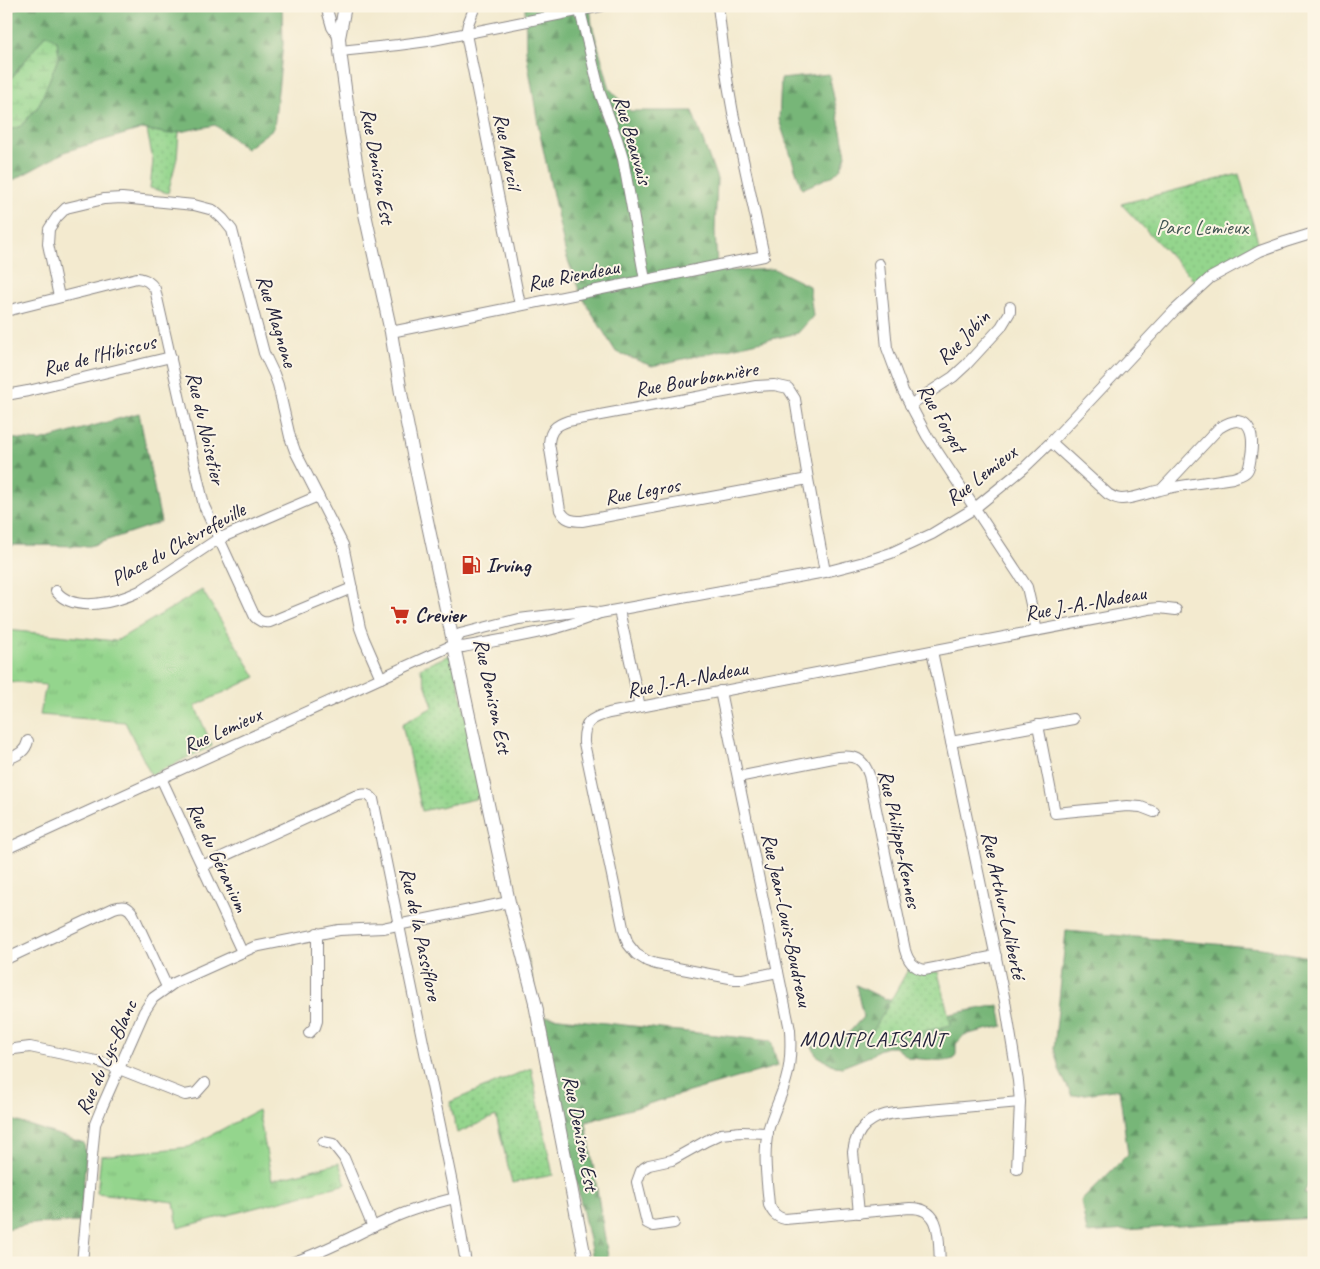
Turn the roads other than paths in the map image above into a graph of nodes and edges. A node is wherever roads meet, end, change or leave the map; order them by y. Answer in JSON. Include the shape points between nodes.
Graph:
{"nodes":[{"id":1,"x":326,"y":6,"type":"edge"},
{"id":2,"x":345,"y":6,"type":"edge"},
{"id":3,"x":475,"y":6,"type":"edge"},
{"id":4,"x":602,"y":6,"type":"edge"},
{"id":5,"x":718,"y":6,"type":"edge"},
{"id":6,"x":580,"y":11,"type":"junction"},
{"id":7,"x":466,"y":34,"type":"junction"},
{"id":8,"x":339,"y":44,"type":"junction"},
{"id":9,"x":1314,"y":233,"type":"edge"},
{"id":10,"x":879,"y":264,"type":"dead end"},
{"id":11,"x":645,"y":280,"type":"junction"},
{"id":12,"x":59,"y":297,"type":"junction"},
{"id":13,"x":520,"y":305,"type":"junction"},
{"id":14,"x":1010,"y":307,"type":"dead end"},
{"id":15,"x":6,"y":310,"type":"edge"},
{"id":16,"x":391,"y":332,"type":"junction"},
{"id":17,"x":171,"y":357,"type":"junction"},
{"id":18,"x":6,"y":395,"type":"edge"},
{"id":19,"x":910,"y":405,"type":"junction"},
{"id":20,"x":550,"y":436,"type":"joint"},
{"id":21,"x":1051,"y":442,"type":"junction"},
{"id":22,"x":808,"y":479,"type":"junction"},
{"id":23,"x":1162,"y":489,"type":"junction"},
{"id":24,"x":318,"y":496,"type":"junction"},
{"id":25,"x":975,"y":508,"type":"junction"},
{"id":26,"x":218,"y":540,"type":"junction"},
{"id":27,"x":825,"y":572,"type":"junction"},
{"id":28,"x":352,"y":588,"type":"junction"},
{"id":29,"x":56,"y":591,"type":"dead end"},
{"id":30,"x":619,"y":610,"type":"junction"},
{"id":31,"x":1176,"y":610,"type":"dead end"},
{"id":32,"x":600,"y":613,"type":"junction"},
{"id":33,"x":1037,"y":631,"type":"junction"},
{"id":34,"x":459,"y":642,"type":"junction"},
{"id":35,"x":932,"y":651,"type":"junction"},
{"id":36,"x":382,"y":678,"type":"junction"},
{"id":37,"x":720,"y":691,"type":"junction"},
{"id":38,"x":640,"y":707,"type":"junction"},
{"id":39,"x":1073,"y":719,"type":"dead end"},
{"id":40,"x":1038,"y":725,"type":"junction"},
{"id":41,"x":28,"y":741,"type":"dead end"},
{"id":42,"x":951,"y":742,"type":"junction"},
{"id":43,"x":6,"y":760,"type":"edge"},
{"id":44,"x":161,"y":778,"type":"junction"},
{"id":45,"x":738,"y":778,"type":"junction"},
{"id":46,"x":1154,"y":812,"type":"dead end"},
{"id":47,"x":6,"y":849,"type":"edge"},
{"id":48,"x":202,"y":866,"type":"junction"},
{"id":49,"x":508,"y":902,"type":"junction"},
{"id":50,"x":400,"y":925,"type":"junction"},
{"id":51,"x":317,"y":933,"type":"junction"},
{"id":52,"x":242,"y":952,"type":"junction"},
{"id":53,"x":996,"y":956,"type":"junction"},
{"id":54,"x":6,"y":959,"type":"edge"},
{"id":55,"x":778,"y":972,"type":"junction"},
{"id":56,"x":167,"y":987,"type":"junction"},
{"id":57,"x":537,"y":1010,"type":"junction"},
{"id":58,"x":309,"y":1032,"type":"dead end"},
{"id":59,"x":6,"y":1051,"type":"edge"},
{"id":60,"x":118,"y":1069,"type":"junction"},
{"id":61,"x":205,"y":1083,"type":"dead end"},
{"id":62,"x":1020,"y":1102,"type":"junction"},
{"id":63,"x":768,"y":1133,"type":"junction"},
{"id":64,"x":323,"y":1142,"type":"dead end"},
{"id":65,"x":1017,"y":1169,"type":"dead end"},
{"id":66,"x":455,"y":1198,"type":"junction"},
{"id":67,"x":858,"y":1213,"type":"junction"},
{"id":68,"x":674,"y":1223,"type":"dead end"},
{"id":69,"x":373,"y":1227,"type":"junction"},
{"id":70,"x":82,"y":1263,"type":"edge"},
{"id":71,"x":291,"y":1263,"type":"edge"},
{"id":72,"x":466,"y":1263,"type":"edge"},
{"id":73,"x":586,"y":1263,"type":"edge"},
{"id":74,"x":940,"y":1263,"type":"edge"}],
"edges":[{"from":1,"to":8,"type":"street"},
{"from":2,"to":8,"type":"main road","name":"Rue Denison Est"},
{"from":3,"to":7,"type":"street","name":"Rue Marcil"},
{"from":4,"to":6,"type":"street"},
{"from":5,"to":11,"type":"street","name":"Rue Riendeau","via":[[733,113],[764,256]]},
{"from":6,"to":7,"type":"street"},
{"from":6,"to":11,"type":"street","name":"Rue Beauvais","via":[[600,93],[623,159]]},
{"from":7,"to":8,"type":"street","via":[[398,45]]},
{"from":7,"to":13,"type":"street","name":"Rue Marcil"},
{"from":8,"to":16,"type":"main road","name":"Rue Denison Est","via":[[365,214]]},
{"from":9,"to":21,"type":"street","name":"Rue Lemieux","via":[[1260,251],[1210,278],[1174,311]]},
{"from":10,"to":19,"type":"street","name":"Rue Forget","via":[[887,348]]},
{"from":11,"to":13,"type":"street","name":"Rue Riendeau"},
{"from":12,"to":15,"type":"street","name":"Rue du Noisetier"},
{"from":12,"to":17,"type":"street","name":"Rue du Noisetier","via":[[144,279],[155,289]]},
{"from":12,"to":24,"type":"street","name":"Rue Magnone","via":[[48,244],[50,229],[66,208],[122,198],[213,210],[232,230],[290,437]]},
{"from":13,"to":16,"type":"street","name":"Rue Riendeau"},
{"from":14,"to":19,"type":"street","name":"Rue Jobin","via":[[1001,327],[966,366]]},
{"from":16,"to":34,"type":"main road","name":"Rue Denison Est","via":[[404,412]]},
{"from":17,"to":18,"type":"street","name":"Rue de l'Hibiscus"},
{"from":17,"to":26,"type":"street","name":"Rue du Noisetier","via":[[204,506]]},
{"from":19,"to":25,"type":"street","name":"Rue Forget"},
{"from":20,"to":22,"type":"street","name":"Rue Legros","via":[[560,510],[565,518],[574,521]]},
{"from":20,"to":22,"type":"street","name":"Rue Bourbonnière","via":[[556,426],[568,422],[756,386],[783,386],[796,399]]},
{"from":21,"to":23,"type":"street","via":[[1114,497],[1142,496]]},
{"from":21,"to":25,"type":"street","name":"Rue Lemieux"},
{"from":22,"to":27,"type":"street","name":"Rue Bourbonnière"},
{"from":23,"to":23,"type":"street","via":[[1233,478],[1247,471],[1252,452],[1248,426],[1243,422],[1227,422]]},
{"from":24,"to":26,"type":"street","name":"Place du Chèvrefeuille"},
{"from":24,"to":28,"type":"street","name":"Rue Magnone","via":[[343,545]]},
{"from":25,"to":27,"type":"street","name":"Rue Lemieux","via":[[892,553]]},
{"from":25,"to":33,"type":"street","name":"Rue Forget","via":[[1027,586]]},
{"from":26,"to":28,"type":"street","name":"Rue du Noisetier","via":[[252,613],[259,621],[270,622]]},
{"from":26,"to":29,"type":"street","name":"Place du Chèvrefeuille","via":[[140,591],[120,599],[79,603],[66,600]]},
{"from":27,"to":30,"type":"street","name":"Rue Lemieux"},
{"from":28,"to":36,"type":"street","name":"Rue Magnone","via":[[362,634]]},
{"from":30,"to":32,"type":"street","name":"Rue Lemieux"},
{"from":30,"to":38,"type":"street"},
{"from":31,"to":33,"type":"street","name":"Rue J.-A.-Nadeau","via":[[1154,608]]},
{"from":32,"to":34,"type":"street","name":"Rue Lemieux","via":[[562,626]]},
{"from":32,"to":34,"type":"street","name":"Rue Lemieux","via":[[584,611],[520,619]]},
{"from":33,"to":35,"type":"street","name":"Rue J.-A.-Nadeau"},
{"from":34,"to":36,"type":"street","name":"Rue Lemieux"},
{"from":34,"to":49,"type":"main road","name":"Rue Denison Est"},
{"from":34,"to":57,"type":"main road","name":"Rue Denison Est"},
{"from":35,"to":37,"type":"street","name":"Rue J.-A.-Nadeau"},
{"from":35,"to":42,"type":"street","name":"Rue Arthur-Laliberté"},
{"from":36,"to":44,"type":"street","name":"Rue Lemieux"},
{"from":37,"to":38,"type":"street","name":"Rue J.-A.-Nadeau"},
{"from":37,"to":45,"type":"street","name":"Rue Jean-Louis-Boudreau"},
{"from":38,"to":55,"type":"street","name":"Rue J.-A.-Nadeau","via":[[595,717],[590,720],[584,736],[628,944],[640,957],[656,964],[728,978],[743,979]]},
{"from":39,"to":40,"type":"street"},
{"from":40,"to":42,"type":"street"},
{"from":40,"to":46,"type":"street","via":[[1055,813],[1127,806]]},
{"from":41,"to":43,"type":"street","via":[[24,750]]},
{"from":42,"to":53,"type":"street","name":"Rue Arthur-Laliberté"},
{"from":44,"to":47,"type":"street","name":"Rue Lemieux"},
{"from":44,"to":48,"type":"street","name":"Rue du Géranium"},
{"from":45,"to":53,"type":"street","name":"Rue Philippe-Kennes","via":[[838,757],[859,759],[869,775],[910,962],[924,970]]},
{"from":45,"to":55,"type":"street","name":"Rue Jean-Louis-Boudreau"},
{"from":48,"to":50,"type":"street","name":"Rue de la Passiflore","via":[[366,794],[373,799],[375,806]]},
{"from":48,"to":52,"type":"street","name":"Rue du Géranium"},
{"from":49,"to":50,"type":"street","name":"Rue du Lys-Blanc"},
{"from":49,"to":57,"type":"main road","name":"Rue Denison Est"},
{"from":50,"to":51,"type":"street","name":"Rue du Lys-Blanc"},
{"from":50,"to":66,"type":"street","name":"Rue de la Passiflore"},
{"from":51,"to":52,"type":"street","name":"Rue du Lys-Blanc"},
{"from":51,"to":58,"type":"street","via":[[317,1021]]},
{"from":52,"to":56,"type":"street","name":"Rue du Lys-Blanc"},
{"from":53,"to":62,"type":"street","name":"Rue Arthur-Laliberté"},
{"from":54,"to":56,"type":"street","via":[[123,906],[133,914]]},
{"from":55,"to":63,"type":"street","name":"Rue Jean-Louis-Boudreau","via":[[789,1022],[790,1056],[787,1080]]},
{"from":56,"to":60,"type":"street","name":"Rue du Lys-Blanc","via":[[153,998],[144,1012]]},
{"from":57,"to":73,"type":"main road","name":"Rue Denison Est"},
{"from":59,"to":60,"type":"street","via":[[37,1048]]},
{"from":60,"to":61,"type":"street","via":[[184,1095],[196,1093]]},
{"from":60,"to":70,"type":"street","name":"Rue du Lys-Blanc","via":[[94,1132]]},
{"from":62,"to":65,"type":"street","name":"Rue Arthur-Laliberté"},
{"from":62,"to":67,"type":"street","via":[[887,1114],[864,1125],[856,1138],[853,1152]]},
{"from":63,"to":67,"type":"street","name":"Rue Jean-Louis-Boudreau","via":[[769,1200],[776,1216],[785,1219]]},
{"from":63,"to":68,"type":"street","via":[[722,1134],[672,1160],[649,1165],[641,1171],[637,1182],[647,1223],[653,1226]]},
{"from":64,"to":69,"type":"street","via":[[333,1144],[344,1158]]},
{"from":66,"to":69,"type":"street","via":[[419,1208]]},
{"from":66,"to":72,"type":"street","name":"Rue de la Passiflore"},
{"from":67,"to":74,"type":"street","name":"Rue Jean-Louis-Boudreau","via":[[910,1208],[928,1212],[936,1222]]},
{"from":69,"to":71,"type":"street"}]}
